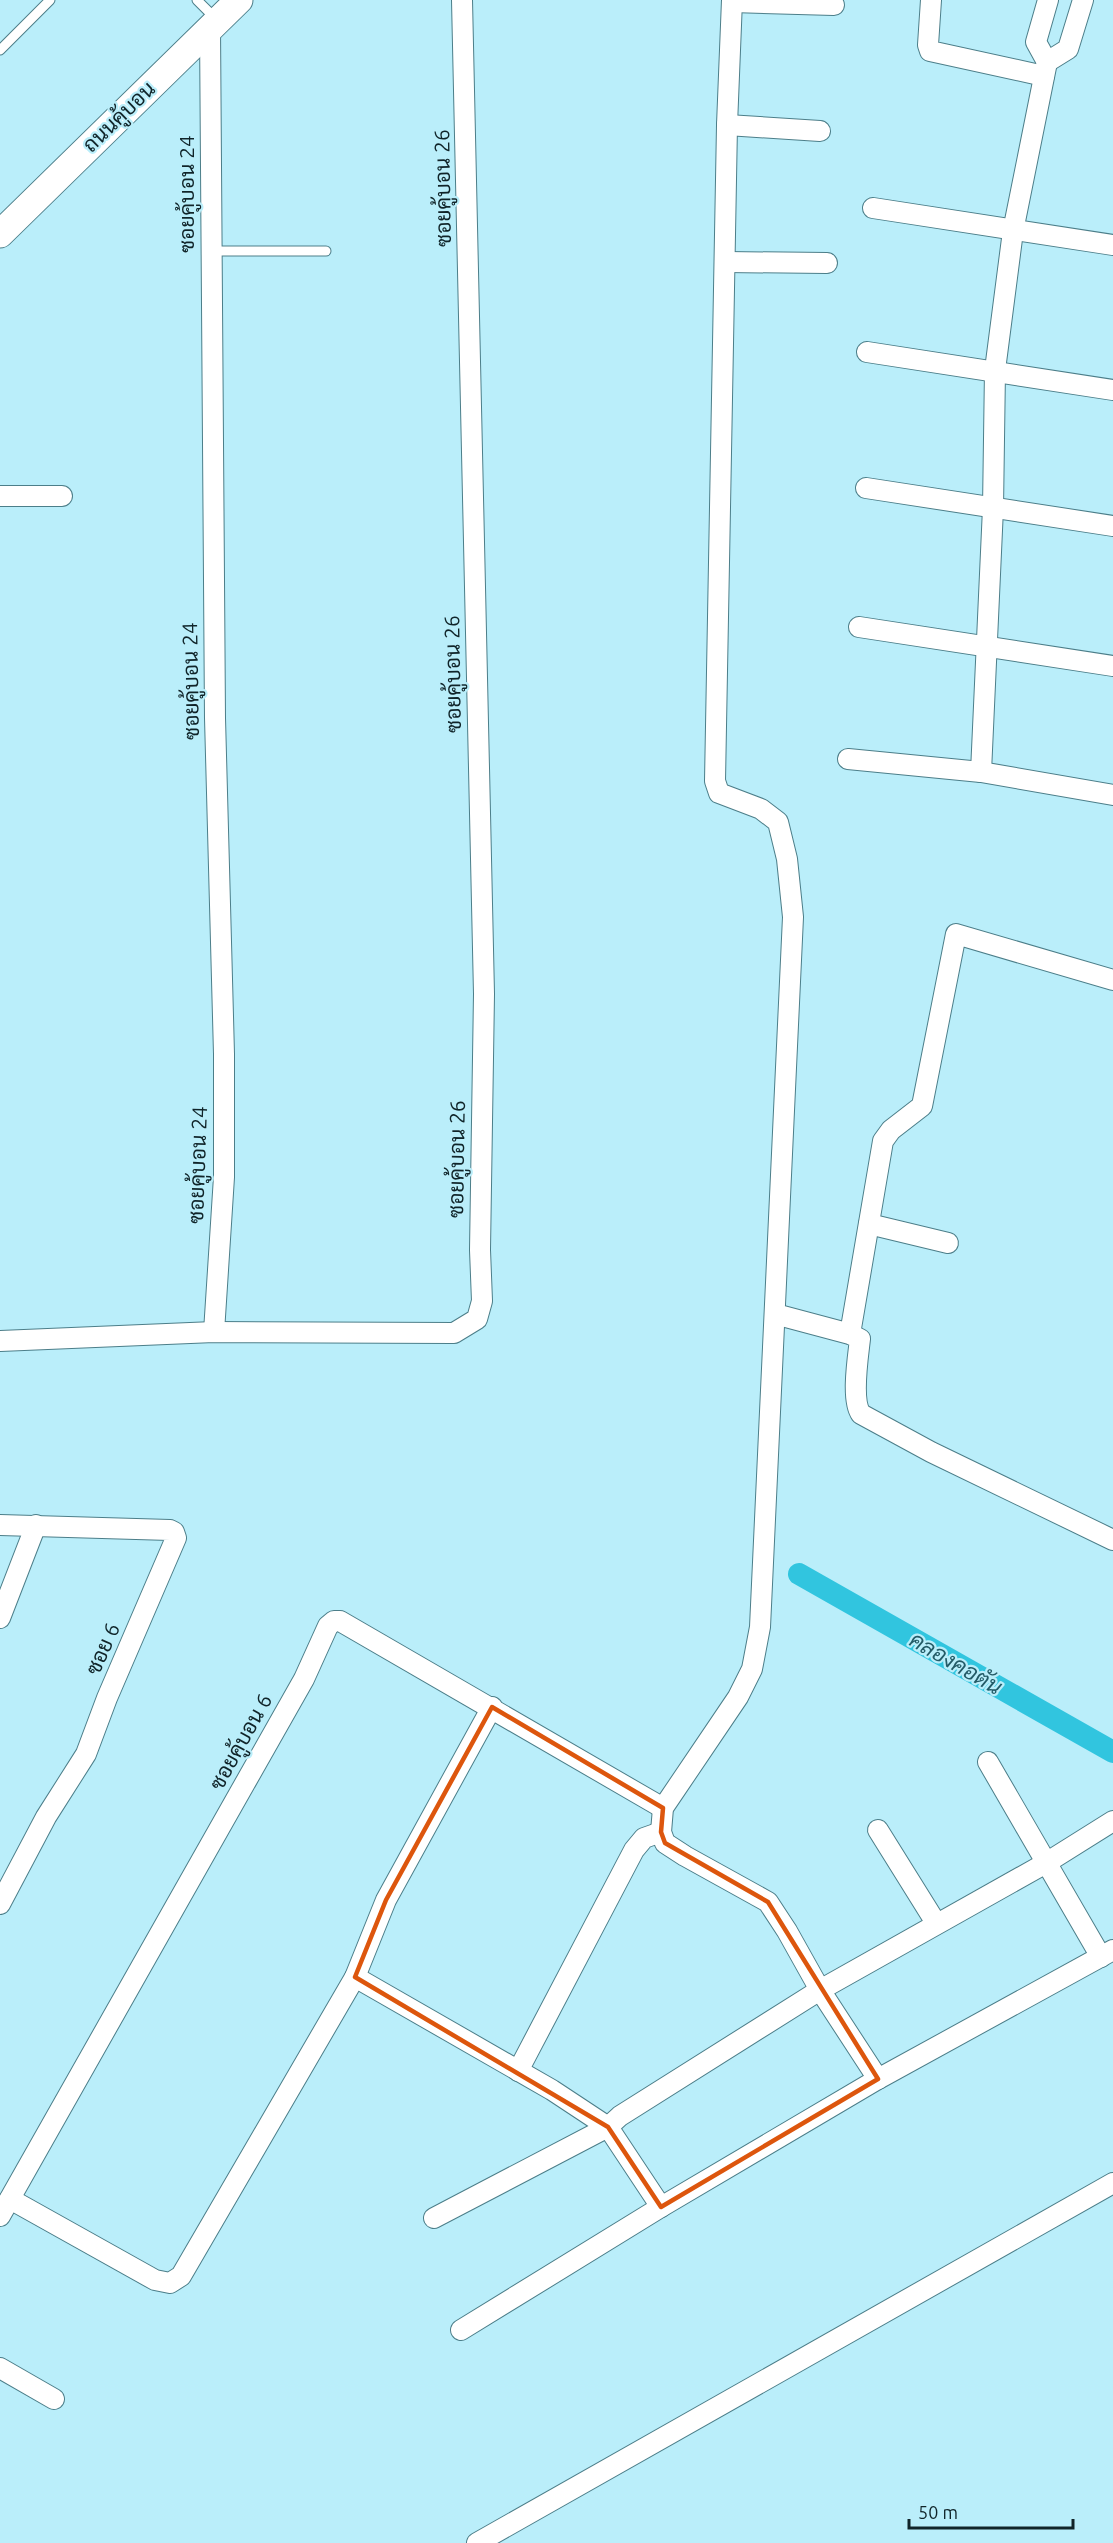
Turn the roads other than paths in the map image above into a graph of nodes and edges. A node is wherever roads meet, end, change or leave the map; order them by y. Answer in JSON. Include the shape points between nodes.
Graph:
{"nodes":[{"id":1,"x":50,"y":0,"type":"edge"},
{"id":2,"x":197,"y":0,"type":"edge"},
{"id":3,"x":239,"y":0,"type":"edge"},
{"id":4,"x":462,"y":0,"type":"edge"},
{"id":5,"x":931,"y":0,"type":"edge"},
{"id":6,"x":1048,"y":0,"type":"edge"},
{"id":7,"x":1083,"y":0,"type":"edge"},
{"id":8,"x":732,"y":1,"type":"edge"},
{"id":9,"x":834,"y":5,"type":"dead end"},
{"id":10,"x":214,"y":25,"type":"junction"},
{"id":11,"x":0,"y":50,"type":"edge"},
{"id":12,"x":1046,"y":69,"type":"junction"},
{"id":13,"x":727,"y":124,"type":"junction"},
{"id":14,"x":820,"y":131,"type":"dead end"},
{"id":15,"x":873,"y":208,"type":"dead end"},
{"id":16,"x":1013,"y":231,"type":"junction"},
{"id":17,"x":0,"y":234,"type":"edge"},
{"id":18,"x":1113,"y":246,"type":"edge"},
{"id":19,"x":212,"y":251,"type":"junction"},
{"id":20,"x":326,"y":251,"type":"dead end"},
{"id":21,"x":726,"y":262,"type":"junction"},
{"id":22,"x":827,"y":263,"type":"dead end"},
{"id":23,"x":867,"y":352,"type":"dead end"},
{"id":24,"x":994,"y":370,"type":"junction"},
{"id":25,"x":1113,"y":390,"type":"edge"},
{"id":26,"x":866,"y":488,"type":"dead end"},
{"id":27,"x":0,"y":496,"type":"edge"},
{"id":28,"x":62,"y":496,"type":"dead end"},
{"id":29,"x":993,"y":508,"type":"junction"},
{"id":30,"x":1113,"y":526,"type":"edge"},
{"id":31,"x":860,"y":627,"type":"dead end"},
{"id":32,"x":988,"y":648,"type":"junction"},
{"id":33,"x":1113,"y":666,"type":"edge"},
{"id":34,"x":849,"y":759,"type":"dead end"},
{"id":35,"x":981,"y":772,"type":"junction"},
{"id":36,"x":1113,"y":795,"type":"edge"},
{"id":37,"x":1113,"y":980,"type":"edge"},
{"id":38,"x":869,"y":1224,"type":"junction"},
{"id":39,"x":948,"y":1243,"type":"dead end"},
{"id":40,"x":775,"y":1314,"type":"junction"},
{"id":41,"x":214,"y":1332,"type":"junction"},
{"id":42,"x":850,"y":1334,"type":"junction"},
{"id":43,"x":0,"y":1341,"type":"edge"},
{"id":44,"x":0,"y":1525,"type":"edge"},
{"id":45,"x":36,"y":1525,"type":"junction"},
{"id":46,"x":1113,"y":1540,"type":"edge"},
{"id":47,"x":0,"y":1618,"type":"edge"},
{"id":48,"x":492,"y":1707,"type":"junction"},
{"id":49,"x":988,"y":1762,"type":"dead end"},
{"id":50,"x":663,"y":1808,"type":"junction"},
{"id":51,"x":1113,"y":1821,"type":"edge"},
{"id":52,"x":878,"y":1830,"type":"dead end"},
{"id":53,"x":661,"y":1832,"type":"junction"},
{"id":54,"x":1046,"y":1863,"type":"junction"},
{"id":55,"x":0,"y":1904,"type":"edge"},
{"id":56,"x":936,"y":1923,"type":"junction"},
{"id":57,"x":1107,"y":1954,"type":"edge"},
{"id":58,"x":355,"y":1977,"type":"junction"},
{"id":59,"x":820,"y":1990,"type":"junction"},
{"id":60,"x":518,"y":2071,"type":"junction"},
{"id":61,"x":878,"y":2079,"type":"junction"},
{"id":62,"x":608,"y":2127,"type":"junction"},
{"id":63,"x":1113,"y":2183,"type":"edge"},
{"id":64,"x":10,"y":2199,"type":"junction"},
{"id":65,"x":661,"y":2207,"type":"junction"},
{"id":66,"x":0,"y":2216,"type":"edge"},
{"id":67,"x":434,"y":2218,"type":"dead end"},
{"id":68,"x":461,"y":2330,"type":"dead end"},
{"id":69,"x":0,"y":2368,"type":"edge"},
{"id":70,"x":54,"y":2399,"type":"dead end"},
{"id":71,"x":477,"y":2543,"type":"edge"}],
"edges":[{"from":1,"to":11,"type":"lane"},
{"from":2,"to":10,"type":"lane"},
{"from":3,"to":10,"type":"main road","name":"ถนนคู้บอน"},
{"from":4,"to":41,"type":"street","name":"ซอยคู้บอน 26","via":[[484,994],[482,1301],[477,1319],[454,1334]]},
{"from":5,"to":12,"type":"street","via":[[930,51]]},
{"from":6,"to":12,"type":"street","via":[[1036,42]]},
{"from":7,"to":12,"type":"street","via":[[1068,49]]},
{"from":8,"to":9,"type":"street"},
{"from":8,"to":13,"type":"street"},
{"from":10,"to":17,"type":"main road","name":"ถนนคู้บอน"},
{"from":10,"to":19,"type":"street","name":"ซอยคู้บอน 24"},
{"from":12,"to":16,"type":"street"},
{"from":13,"to":14,"type":"street"},
{"from":13,"to":21,"type":"street"},
{"from":15,"to":16,"type":"street"},
{"from":16,"to":18,"type":"street"},
{"from":16,"to":24,"type":"street"},
{"from":19,"to":20,"type":"lane"},
{"from":19,"to":41,"type":"street","name":"ซอยคู้บอน 24","via":[[224,1054],[224,1177]]},
{"from":21,"to":22,"type":"street"},
{"from":21,"to":40,"type":"street","via":[[714,781],[720,793],[761,809],[778,822],[787,859],[793,917]]},
{"from":23,"to":24,"type":"street"},
{"from":24,"to":25,"type":"street"},
{"from":24,"to":29,"type":"street"},
{"from":26,"to":29,"type":"street"},
{"from":27,"to":28,"type":"street"},
{"from":29,"to":30,"type":"street"},
{"from":29,"to":32,"type":"street"},
{"from":31,"to":32,"type":"street"},
{"from":32,"to":33,"type":"street"},
{"from":32,"to":35,"type":"street"},
{"from":34,"to":35,"type":"street"},
{"from":35,"to":36,"type":"street"},
{"from":37,"to":38,"type":"street","via":[[956,934],[922,1106],[882,1141]]},
{"from":38,"to":39,"type":"street"},
{"from":38,"to":42,"type":"street"},
{"from":40,"to":42,"type":"street"},
{"from":40,"to":50,"type":"street","via":[[763,1581],[752,1669],[738,1697]]},
{"from":41,"to":43,"type":"street"},
{"from":42,"to":46,"type":"street","via":[[860,1339],[856,1393],[861,1414]]},
{"from":44,"to":45,"type":"street"},
{"from":45,"to":47,"type":"street"},
{"from":45,"to":55,"type":"street","name":"ซอย 6","via":[[170,1530],[176,1538],[86,1754],[46,1817]]},
{"from":48,"to":50,"type":"street","name":"ซอยคู้บอน 6"},
{"from":48,"to":58,"type":"street","via":[[386,1900]]},
{"from":48,"to":64,"type":"street","name":"ซอยคู้บอน 6","via":[[340,1622],[328,1626],[304,1679]]},
{"from":49,"to":54,"type":"street"},
{"from":50,"to":53,"type":"street"},
{"from":51,"to":54,"type":"street"},
{"from":52,"to":56,"type":"street"},
{"from":53,"to":59,"type":"street","via":[[665,1843],[768,1902]]},
{"from":53,"to":60,"type":"street","via":[[644,1838],[634,1850]]},
{"from":54,"to":56,"type":"street"},
{"from":54,"to":57,"type":"street"},
{"from":56,"to":59,"type":"street"},
{"from":57,"to":61,"type":"street"},
{"from":58,"to":60,"type":"street"},
{"from":58,"to":64,"type":"street","via":[[181,2276],[171,2283],[155,2280]]},
{"from":59,"to":61,"type":"street"},
{"from":59,"to":62,"type":"street"},
{"from":60,"to":62,"type":"street"},
{"from":61,"to":65,"type":"street"},
{"from":62,"to":65,"type":"street"},
{"from":62,"to":67,"type":"street"},
{"from":63,"to":71,"type":"street"},
{"from":64,"to":66,"type":"street","name":"ซอยคู้บอน 6"},
{"from":65,"to":68,"type":"street"},
{"from":69,"to":70,"type":"street"}]}
